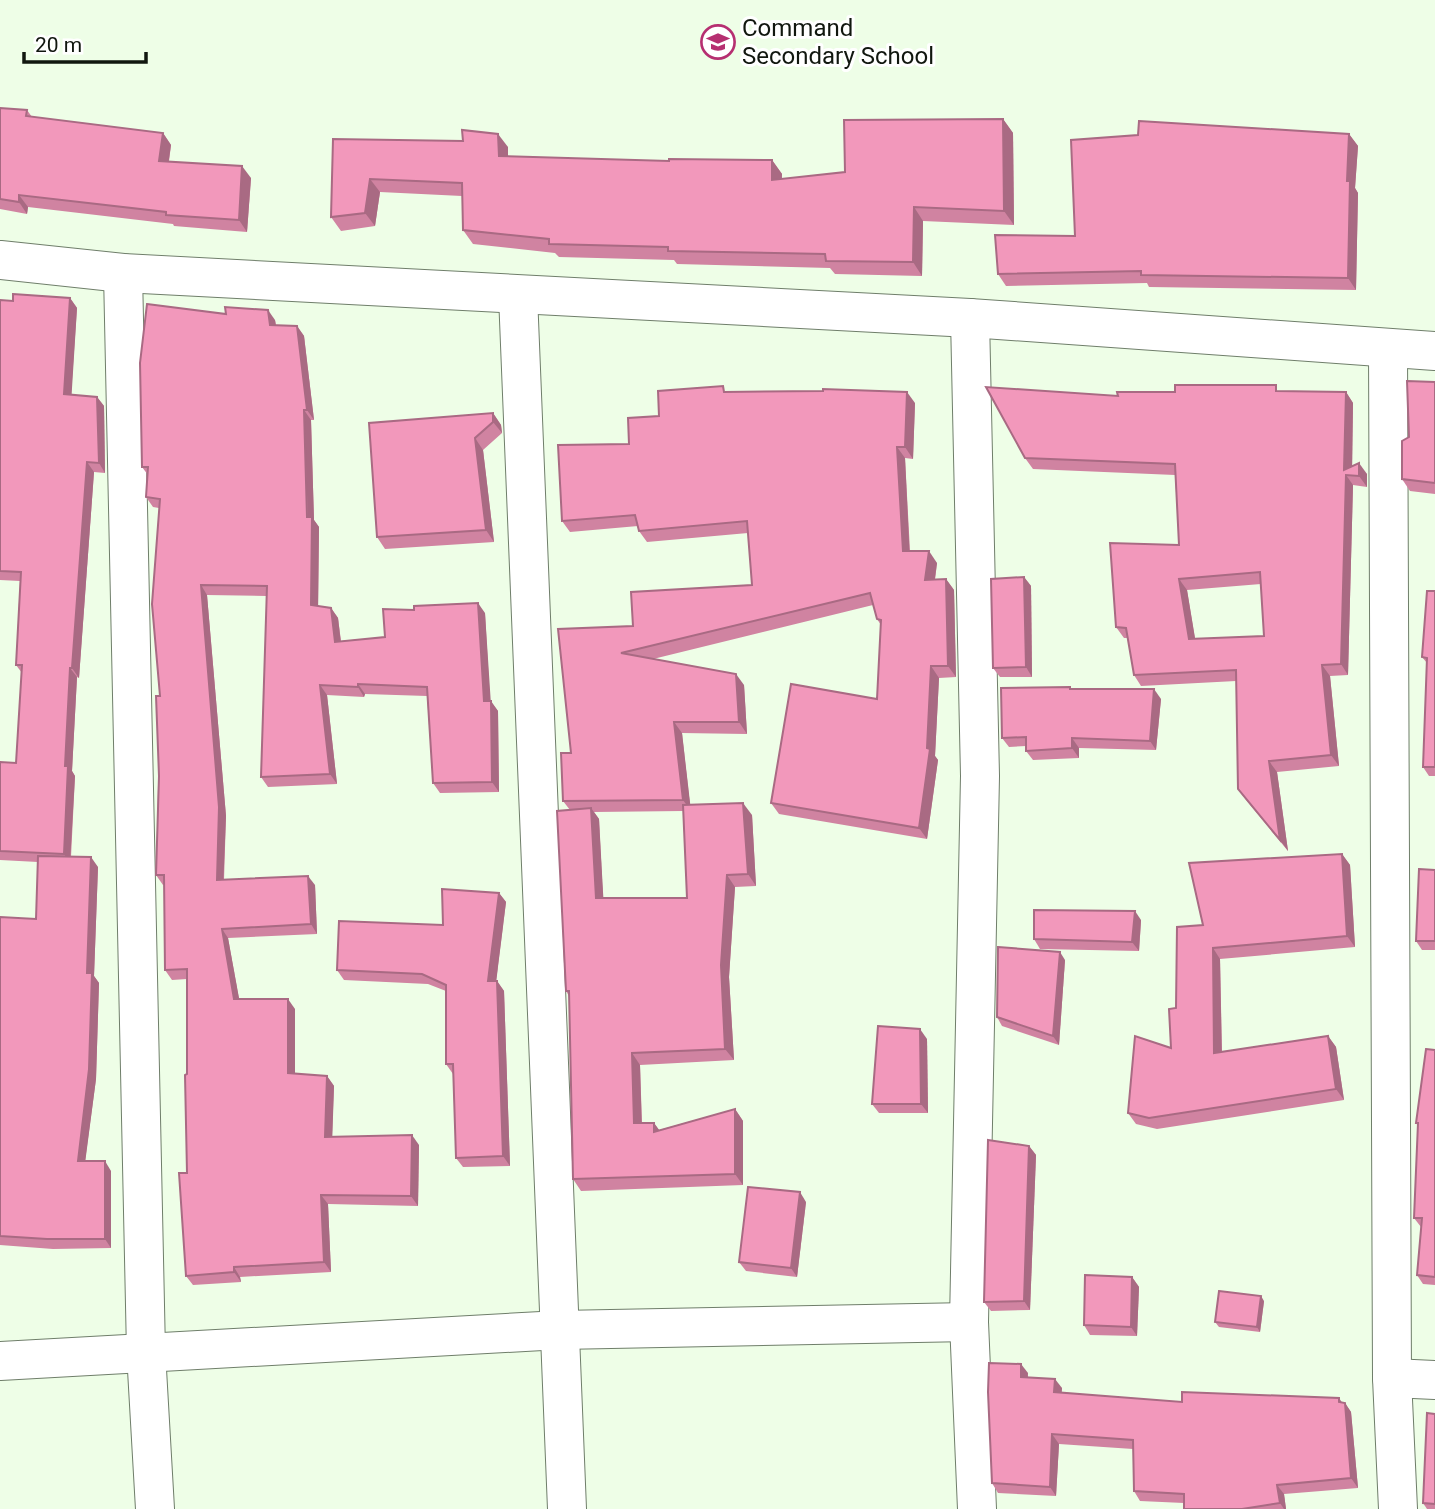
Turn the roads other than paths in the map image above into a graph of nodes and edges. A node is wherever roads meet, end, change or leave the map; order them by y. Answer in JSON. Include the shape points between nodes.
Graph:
{"nodes":[{"id":1,"x":0,"y":260,"type":"edge"},
{"id":2,"x":123,"y":273,"type":"junction"},
{"id":3,"x":518,"y":295,"type":"junction"},
{"id":4,"x":971,"y":318,"type":"junction"},
{"id":5,"x":1388,"y":349,"type":"junction"},
{"id":6,"x":1435,"y":351,"type":"edge"},
{"id":7,"x":969,"y":1322,"type":"junction"},
{"id":8,"x":560,"y":1330,"type":"junction"},
{"id":9,"x":146,"y":1352,"type":"junction"},
{"id":10,"x":0,"y":1361,"type":"edge"},
{"id":11,"x":1392,"y":1378,"type":"junction"},
{"id":12,"x":1435,"y":1380,"type":"edge"},
{"id":13,"x":155,"y":1509,"type":"edge"},
{"id":14,"x":567,"y":1509,"type":"edge"},
{"id":15,"x":977,"y":1509,"type":"edge"},
{"id":16,"x":1398,"y":1509,"type":"edge"}],
"edges":[{"from":1,"to":2,"type":"street"},
{"from":2,"to":3,"type":"street"},
{"from":2,"to":9,"type":"street"},
{"from":3,"to":4,"type":"street"},
{"from":3,"to":8,"type":"street"},
{"from":4,"to":5,"type":"street"},
{"from":4,"to":7,"type":"street","via":[[980,776]]},
{"from":5,"to":6,"type":"street"},
{"from":5,"to":11,"type":"street"},
{"from":7,"to":8,"type":"street"},
{"from":7,"to":15,"type":"street"},
{"from":8,"to":9,"type":"street"},
{"from":8,"to":14,"type":"street"},
{"from":9,"to":10,"type":"street"},
{"from":9,"to":13,"type":"street"},
{"from":11,"to":12,"type":"street"},
{"from":11,"to":16,"type":"street"}]}
